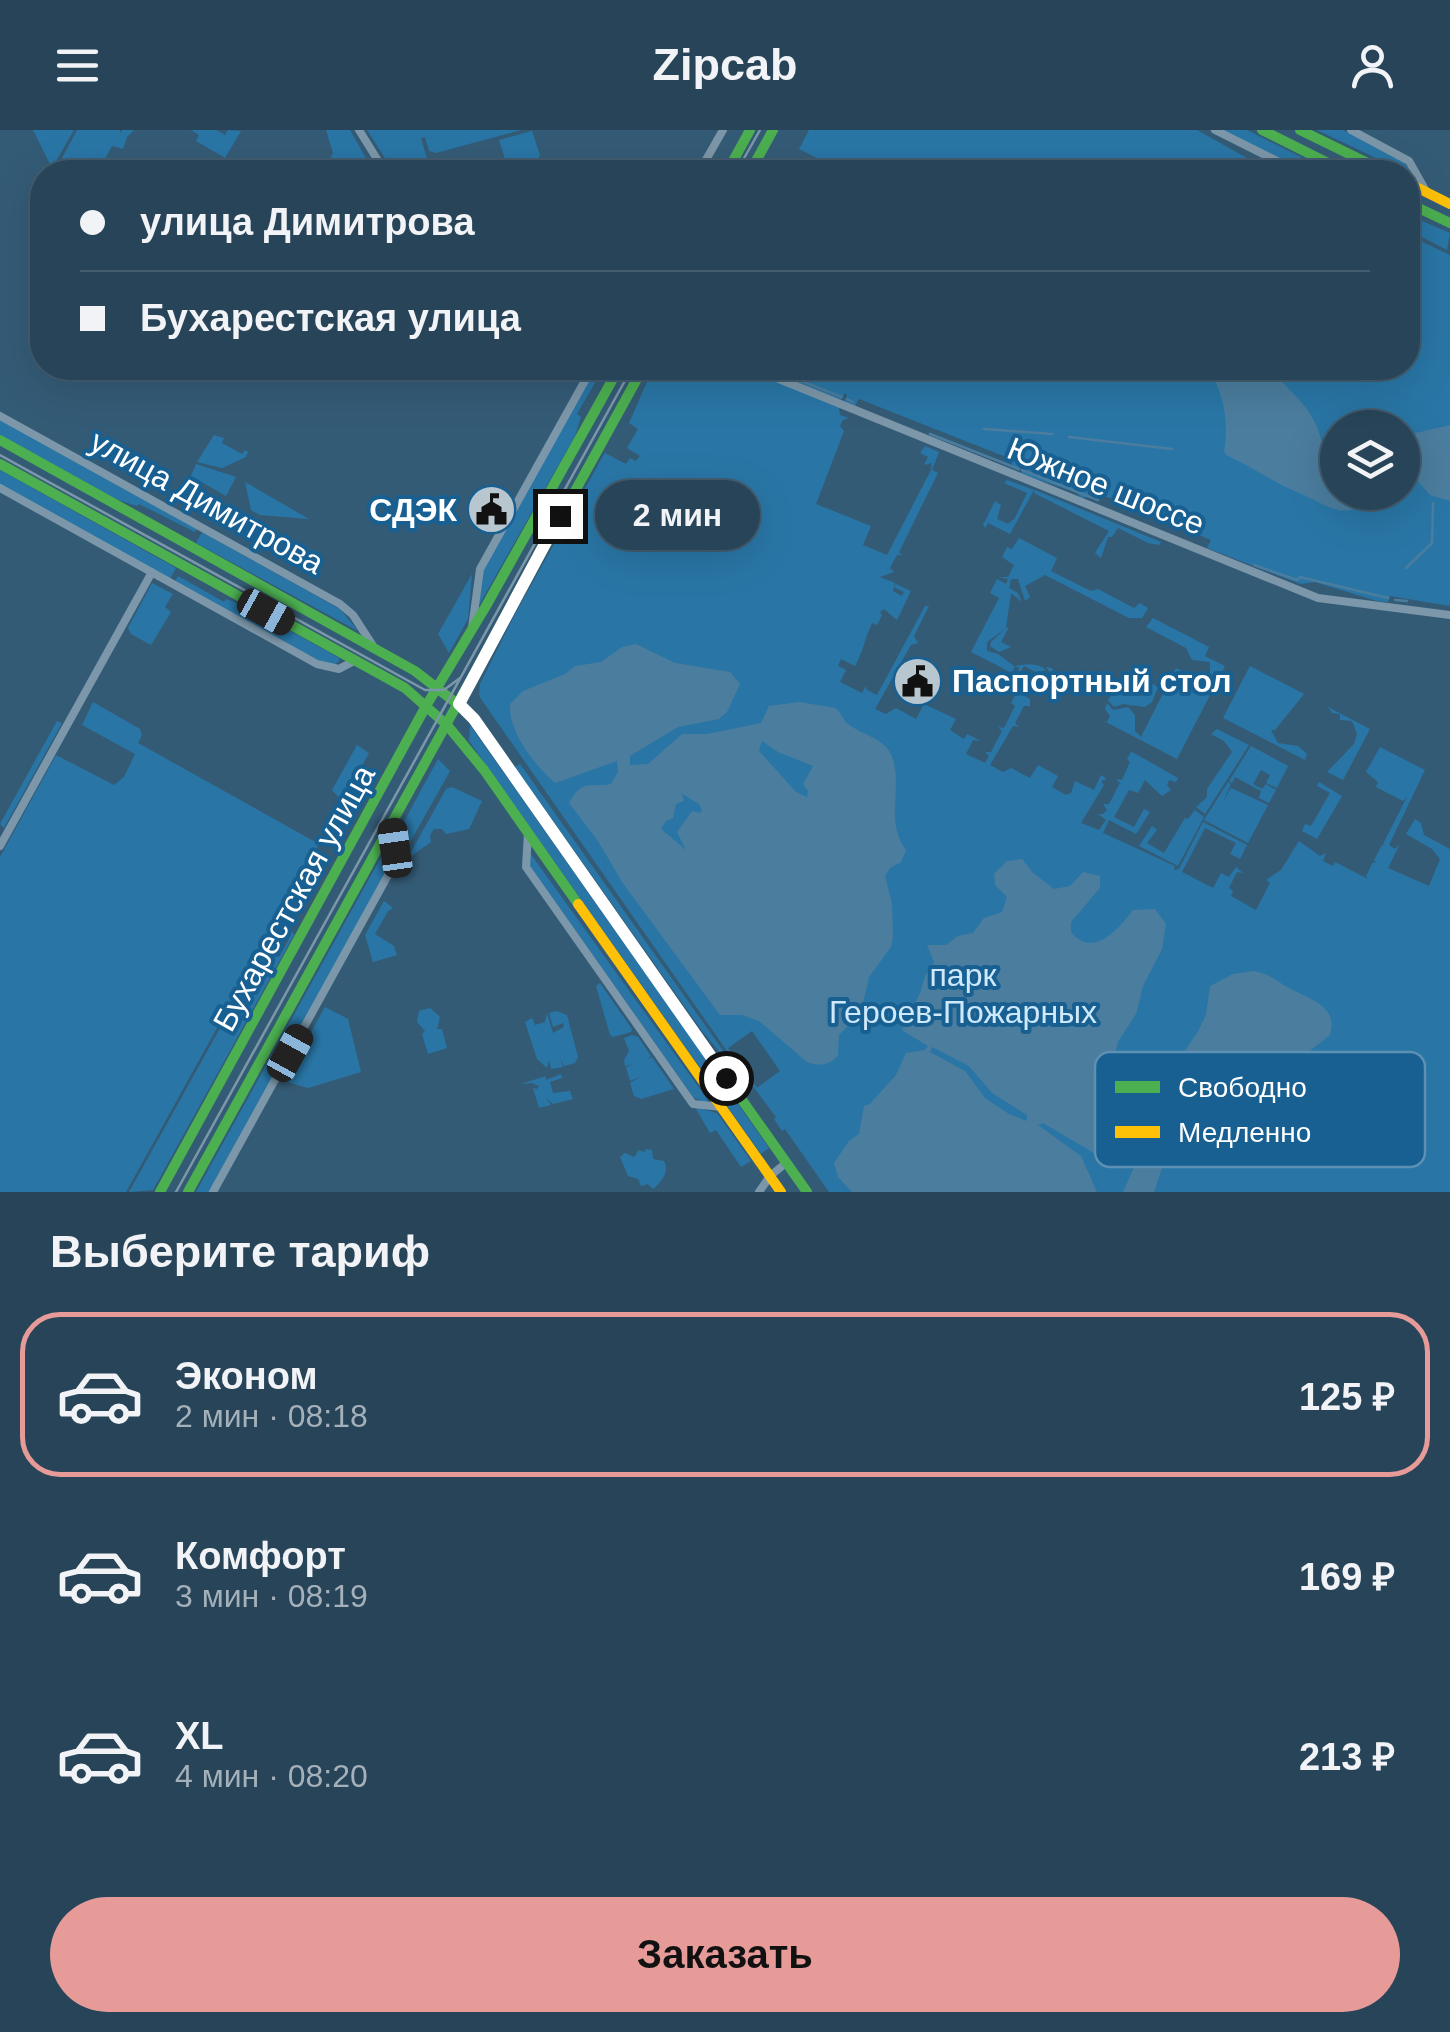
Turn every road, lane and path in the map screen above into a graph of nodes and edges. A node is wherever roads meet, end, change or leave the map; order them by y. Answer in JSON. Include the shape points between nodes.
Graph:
{"nodes":[{"id":1,"x":359,"y":130,"type":"edge"},
{"id":2,"x":723,"y":130,"type":"edge"},
{"id":3,"x":750,"y":130,"type":"edge"},
{"id":4,"x":773,"y":130,"type":"edge"},
{"id":5,"x":1216,"y":130,"type":"edge"},
{"id":6,"x":1262,"y":130,"type":"edge"},
{"id":7,"x":1300,"y":130,"type":"edge"},
{"id":8,"x":1351,"y":130,"type":"edge"},
{"id":9,"x":378,"y":160,"type":"edge"},
{"id":10,"x":707,"y":160,"type":"edge"},
{"id":11,"x":734,"y":160,"type":"edge"},
{"id":12,"x":757,"y":160,"type":"edge"},
{"id":13,"x":1275,"y":160,"type":"edge"},
{"id":14,"x":1322,"y":160,"type":"edge"},
{"id":15,"x":1361,"y":160,"type":"edge"},
{"id":16,"x":1407,"y":160,"type":"edge"},
{"id":17,"x":1420,"y":180,"type":"edge"},
{"id":18,"x":1420,"y":189,"type":"edge"},
{"id":19,"x":1428,"y":193,"type":"junction"},
{"id":20,"x":1450,"y":204,"type":"edge"},
{"id":21,"x":1420,"y":212,"type":"edge"},
{"id":22,"x":1450,"y":223,"type":"edge"},
{"id":23,"x":585,"y":380,"type":"edge"},
{"id":24,"x":612,"y":380,"type":"edge"},
{"id":25,"x":635,"y":380,"type":"edge"},
{"id":26,"x":781,"y":380,"type":"edge"},
{"id":27,"x":0,"y":416,"type":"edge"},
{"id":28,"x":0,"y":440,"type":"edge"},
{"id":29,"x":0,"y":464,"type":"edge"},
{"id":30,"x":0,"y":488,"type":"edge"},
{"id":31,"x":152,"y":572,"type":"junction"},
{"id":32,"x":1450,"y":615,"type":"edge"},
{"id":33,"x":472,"y":628,"type":"junction"},
{"id":34,"x":375,"y":649,"type":"junction"},
{"id":35,"x":354,"y":661,"type":"junction"},
{"id":36,"x":439,"y":687,"type":"junction"},
{"id":37,"x":459,"y":704,"type":"junction"},
{"id":38,"x":426,"y":706,"type":"junction"},
{"id":39,"x":448,"y":725,"type":"junction"},
{"id":40,"x":392,"y":824,"type":"junction"},
{"id":41,"x":528,"y":833,"type":"junction"},
{"id":42,"x":0,"y":846,"type":"edge"},
{"id":43,"x":722,"y":1108,"type":"junction"},
{"id":44,"x":786,"y":1163,"type":"junction"},
{"id":45,"x":770,"y":1176,"type":"junction"},
{"id":46,"x":160,"y":1192,"type":"edge"},
{"id":47,"x":188,"y":1192,"type":"edge"},
{"id":48,"x":213,"y":1192,"type":"edge"},
{"id":49,"x":759,"y":1192,"type":"edge"},
{"id":50,"x":782,"y":1192,"type":"edge"},
{"id":51,"x":806,"y":1192,"type":"edge"}],
"edges":[{"from":1,"to":9,"type":"street"},
{"from":2,"to":10,"type":"street"},
{"from":3,"to":11,"type":"main road"},
{"from":4,"to":12,"type":"main road"},
{"from":5,"to":13,"type":"street"},
{"from":6,"to":14,"type":"main road"},
{"from":7,"to":15,"type":"main road"},
{"from":8,"to":16,"type":"street"},
{"from":17,"to":19,"type":"street"},
{"from":18,"to":19,"type":"main road"},
{"from":19,"to":20,"type":"main road"},
{"from":21,"to":22,"type":"main road"},
{"from":23,"to":33,"type":"street","name":"Бухарестская улица","via":[[480,569]]},
{"from":24,"to":33,"type":"main road","name":"Бухарестская улица"},
{"from":25,"to":37,"type":"main road","name":"Бухарестская улица"},
{"from":26,"to":32,"type":"street","name":"Южное шоссе","via":[[1318,598]]},
{"from":27,"to":34,"type":"street","name":"улица Димитрова","via":[[340,604]]},
{"from":28,"to":34,"type":"main road","name":"улица Димитрова"},
{"from":29,"to":35,"type":"main road","name":"улица Димитрова"},
{"from":30,"to":31,"type":"street","name":"улица Димитрова"},
{"from":31,"to":35,"type":"street","name":"улица Димитрова","via":[[317,664],[339,669]]},
{"from":31,"to":42,"type":"street"},
{"from":33,"to":36,"type":"main road","name":"Бухарестская улица"},
{"from":34,"to":36,"type":"main road","name":"улица Димитрова"},
{"from":35,"to":38,"type":"main road","name":"улица Димитрова"},
{"from":36,"to":37,"type":"main road","name":"улица Димитрова"},
{"from":36,"to":38,"type":"main road","name":"Бухарестская улица"},
{"from":37,"to":39,"type":"main road","name":"Бухарестская улица"},
{"from":37,"to":44,"type":"main road","name":"улица Димитрова"},
{"from":38,"to":39,"type":"main road","name":"улица Димитрова"},
{"from":38,"to":46,"type":"main road","name":"Бухарестская улица"},
{"from":39,"to":40,"type":"main road","name":"Бухарестская улица"},
{"from":39,"to":41,"type":"main road","name":"улица Димитрова"},
{"from":40,"to":47,"type":"main road","name":"Бухарестская улица"},
{"from":40,"to":48,"type":"street","via":[[392,868]]},
{"from":41,"to":43,"type":"main road","name":"улица Димитрова"},
{"from":41,"to":43,"type":"street","via":[[526,867],[694,1104]]},
{"from":43,"to":45,"type":"main road","name":"улица Димитрова"},
{"from":44,"to":45,"type":"street"},
{"from":44,"to":51,"type":"main road","name":"улица Димитрова"},
{"from":45,"to":49,"type":"street"},
{"from":45,"to":50,"type":"main road","name":"улица Димитрова"}]}
